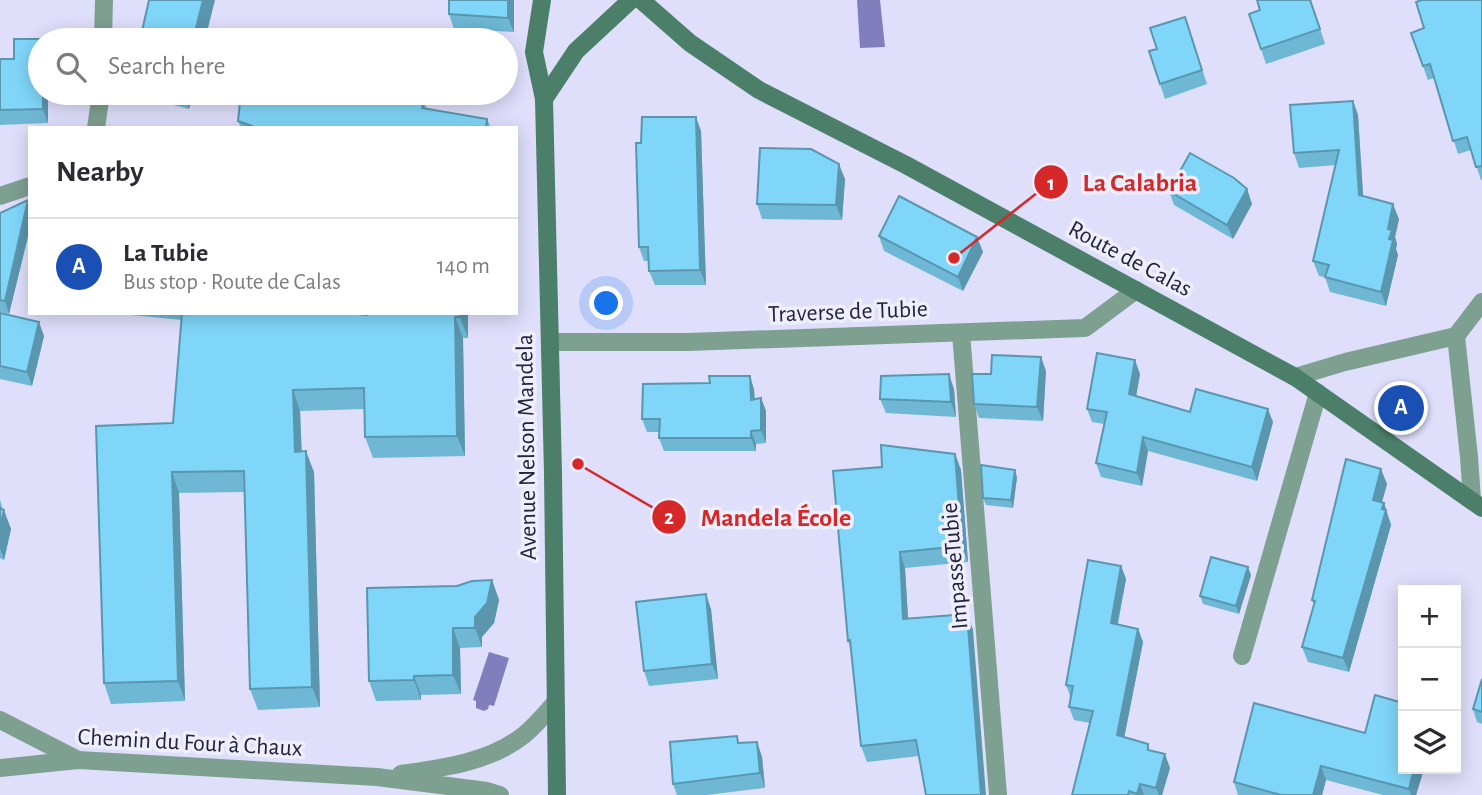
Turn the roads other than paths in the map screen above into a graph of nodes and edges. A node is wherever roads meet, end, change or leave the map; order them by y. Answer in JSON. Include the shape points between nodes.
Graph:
{"nodes":[{"id":1,"x":104,"y":0,"type":"edge"},
{"id":2,"x":542,"y":0,"type":"edge"},
{"id":3,"x":631,"y":0,"type":"edge"},
{"id":4,"x":640,"y":0,"type":"edge"},
{"id":5,"x":103,"y":28,"type":"edge"},
{"id":6,"x":544,"y":99,"type":"junction"},
{"id":7,"x":99,"y":105,"type":"edge"},
{"id":8,"x":96,"y":126,"type":"edge"},
{"id":9,"x":28,"y":187,"type":"edge"},
{"id":10,"x":0,"y":196,"type":"edge"},
{"id":11,"x":1136,"y":290,"type":"junction"},
{"id":12,"x":1482,"y":302,"type":"edge"},
{"id":13,"x":961,"y":332,"type":"junction"},
{"id":14,"x":1456,"y":336,"type":"junction"},
{"id":15,"x":550,"y":342,"type":"junction"},
{"id":16,"x":1295,"y":377,"type":"junction"},
{"id":17,"x":1318,"y":393,"type":"junction"},
{"id":18,"x":1477,"y":504,"type":"edge"},
{"id":19,"x":1242,"y":656,"type":"dead end"},
{"id":20,"x":554,"y":704,"type":"junction"},
{"id":21,"x":0,"y":720,"type":"edge"},
{"id":22,"x":78,"y":760,"type":"junction"},
{"id":23,"x":0,"y":768,"type":"edge"},
{"id":24,"x":377,"y":777,"type":"junction"},
{"id":25,"x":500,"y":795,"type":"edge"},
{"id":26,"x":557,"y":795,"type":"edge"},
{"id":27,"x":998,"y":795,"type":"edge"}],
"edges":[{"from":1,"to":5,"type":"street"},
{"from":2,"to":6,"type":"main road","name":"Avenue Nelson Mandela","via":[[534,52]]},
{"from":3,"to":6,"type":"main road","via":[[576,51]]},
{"from":4,"to":11,"type":"main road","name":"Route de Calas","via":[[690,43],[759,90]]},
{"from":6,"to":15,"type":"main road","name":"Avenue Nelson Mandela"},
{"from":7,"to":8,"type":"street"},
{"from":9,"to":10,"type":"street"},
{"from":11,"to":13,"type":"street","name":"Traverse de Tubie","via":[[1085,328]]},
{"from":11,"to":16,"type":"main road","name":"Route de Calas"},
{"from":12,"to":14,"type":"street"},
{"from":13,"to":15,"type":"street","name":"Traverse de Tubie"},
{"from":13,"to":27,"type":"street","name":"ImpasseTubie"},
{"from":14,"to":16,"type":"street"},
{"from":14,"to":18,"type":"street"},
{"from":15,"to":20,"type":"main road","name":"Avenue Nelson Mandela"},
{"from":16,"to":17,"type":"main road","name":"Route de Calas"},
{"from":17,"to":18,"type":"main road","name":"Route de Calas"},
{"from":17,"to":19,"type":"street"},
{"from":20,"to":24,"type":"street","name":"Chemin du Four à Chaux","via":[[524,735],[486,756]]},
{"from":20,"to":26,"type":"main road","name":"Avenue Nelson Mandela"},
{"from":21,"to":22,"type":"street"},
{"from":22,"to":23,"type":"street","name":"Chemin du Four à Chaux"},
{"from":22,"to":24,"type":"street","name":"Chemin du Four à Chaux"},
{"from":24,"to":25,"type":"street","name":"Chemin du Four à Chaux"}]}
